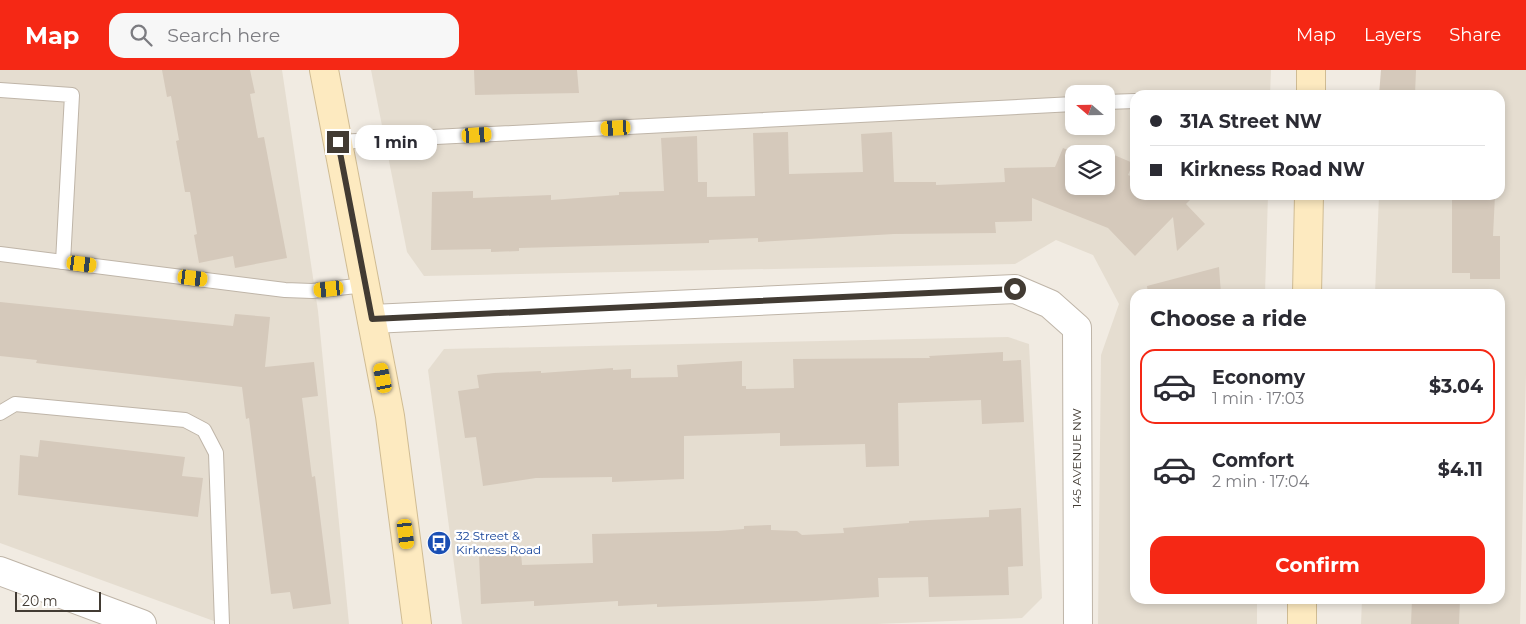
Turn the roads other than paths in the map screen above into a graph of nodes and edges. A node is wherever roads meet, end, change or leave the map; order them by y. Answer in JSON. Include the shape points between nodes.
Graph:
{"nodes":[{"id":1,"x":324,"y":70,"type":"edge"},
{"id":2,"x":1311,"y":70,"type":"edge"},
{"id":3,"x":0,"y":90,"type":"edge"},
{"id":4,"x":1311,"y":90,"type":"edge"},
{"id":5,"x":1130,"y":101,"type":"edge"},
{"id":6,"x":1115,"y":102,"type":"edge"},
{"id":7,"x":1065,"y":104,"type":"edge"},
{"id":8,"x":338,"y":142,"type":"junction"},
{"id":9,"x":1309,"y":200,"type":"edge"},
{"id":10,"x":0,"y":254,"type":"edge"},
{"id":11,"x":64,"y":262,"type":"junction"},
{"id":12,"x":364,"y":285,"type":"junction"},
{"id":13,"x":1307,"y":289,"type":"edge"},
{"id":14,"x":372,"y":319,"type":"junction"},
{"id":15,"x":0,"y":413,"type":"edge"},
{"id":16,"x":0,"y":571,"type":"edge"},
{"id":17,"x":1302,"y":604,"type":"edge"},
{"id":18,"x":142,"y":624,"type":"edge"},
{"id":19,"x":222,"y":624,"type":"edge"},
{"id":20,"x":417,"y":624,"type":"edge"},
{"id":21,"x":1078,"y":624,"type":"edge"},
{"id":22,"x":1302,"y":624,"type":"edge"}],
"edges":[{"from":1,"to":8,"type":"street"},
{"from":2,"to":4,"type":"street"},
{"from":3,"to":11,"type":"lane","via":[[72,95]]},
{"from":5,"to":6,"type":"lane"},
{"from":7,"to":8,"type":"lane"},
{"from":8,"to":12,"type":"street"},
{"from":9,"to":13,"type":"street"},
{"from":10,"to":11,"type":"lane"},
{"from":11,"to":12,"type":"lane","via":[[286,290],[312,291]]},
{"from":12,"to":14,"type":"street"},
{"from":14,"to":20,"type":"street","via":[[390,416]]},
{"from":14,"to":21,"type":"street","name":"145 AVENUE NW","via":[[1015,289],[1050,304],[1077,328]]},
{"from":15,"to":19,"type":"lane","via":[[16,404],[185,420],[204,430],[216,453]]},
{"from":16,"to":18,"type":"street"},
{"from":17,"to":22,"type":"street"}]}
